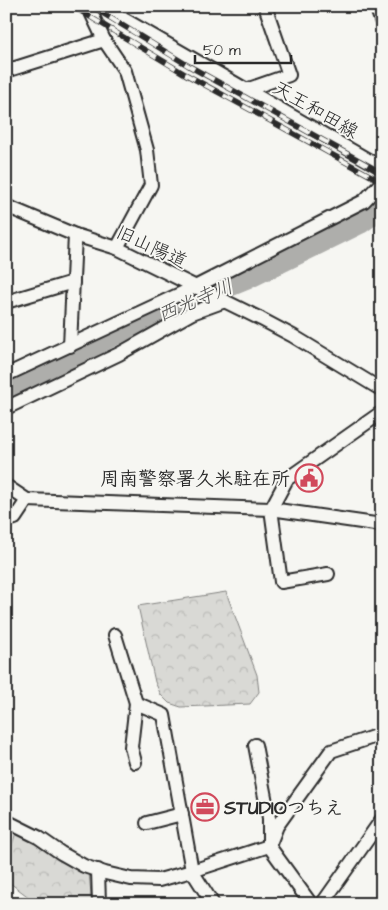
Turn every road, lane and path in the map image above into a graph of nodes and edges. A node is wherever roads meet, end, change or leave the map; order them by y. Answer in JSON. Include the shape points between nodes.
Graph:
{"nodes":[{"id":1,"x":88,"y":6,"type":"edge"},
{"id":2,"x":101,"y":6,"type":"edge"},
{"id":3,"x":265,"y":6,"type":"edge"},
{"id":4,"x":376,"y":6,"type":"edge"},
{"id":5,"x":382,"y":23,"type":"edge"},
{"id":6,"x":104,"y":40,"type":"junction"},
{"id":7,"x":10,"y":70,"type":"dead end"},
{"id":8,"x":246,"y":90,"type":"junction"},
{"id":9,"x":382,"y":168,"type":"edge"},
{"id":10,"x":382,"y":182,"type":"edge"},
{"id":11,"x":6,"y":206,"type":"edge"},
{"id":12,"x":75,"y":235,"type":"junction"},
{"id":13,"x":117,"y":248,"type":"junction"},
{"id":14,"x":73,"y":282,"type":"junction"},
{"id":15,"x":194,"y":287,"type":"junction"},
{"id":16,"x":225,"y":301,"type":"junction"},
{"id":17,"x":6,"y":302,"type":"edge"},
{"id":18,"x":70,"y":346,"type":"junction"},
{"id":19,"x":6,"y":375,"type":"edge"},
{"id":20,"x":382,"y":390,"type":"edge"},
{"id":21,"x":6,"y":408,"type":"edge"},
{"id":22,"x":382,"y":412,"type":"edge"},
{"id":23,"x":6,"y":486,"type":"edge"},
{"id":24,"x":27,"y":500,"type":"junction"},
{"id":25,"x":271,"y":509,"type":"junction"},
{"id":26,"x":6,"y":521,"type":"edge"},
{"id":27,"x":382,"y":525,"type":"edge"},
{"id":28,"x":328,"y":574,"type":"dead end"},
{"id":29,"x":115,"y":635,"type":"dead end"},
{"id":30,"x":136,"y":703,"type":"junction"},
{"id":31,"x":382,"y":734,"type":"edge"},
{"id":32,"x":255,"y":745,"type":"dead end"},
{"id":33,"x":136,"y":762,"type":"dead end"},
{"id":34,"x":182,"y":814,"type":"junction"},
{"id":35,"x":382,"y":819,"type":"edge"},
{"id":36,"x":6,"y":821,"type":"edge"},
{"id":37,"x":147,"y":823,"type":"dead end"},
{"id":38,"x":269,"y":846,"type":"junction"},
{"id":39,"x":98,"y":870,"type":"junction"},
{"id":40,"x":192,"y":871,"type":"junction"},
{"id":41,"x":99,"y":904,"type":"edge"},
{"id":42,"x":213,"y":904,"type":"edge"},
{"id":43,"x":311,"y":904,"type":"edge"},
{"id":44,"x":322,"y":904,"type":"edge"}],
"edges":[{"from":1,"to":6,"type":"street"},
{"from":2,"to":8,"type":"street","name":"天王和田線"},
{"from":3,"to":8,"type":"street","via":[[289,75]]},
{"from":4,"to":5,"type":"street"},
{"from":6,"to":7,"type":"street"},
{"from":6,"to":13,"type":"street","via":[[125,71],[147,150],[151,185]]},
{"from":8,"to":9,"type":"street","name":"天王和田線"},
{"from":10,"to":15,"type":"street","via":[[364,201]]},
{"from":11,"to":12,"type":"street","name":"旧山陽道"},
{"from":12,"to":13,"type":"street","name":"旧山陽道"},
{"from":12,"to":14,"type":"street"},
{"from":13,"to":15,"type":"street","name":"旧山陽道"},
{"from":14,"to":17,"type":"street"},
{"from":14,"to":18,"type":"street"},
{"from":15,"to":16,"type":"street","name":"旧山陽道"},
{"from":15,"to":18,"type":"street"},
{"from":16,"to":20,"type":"street","name":"旧山陽道","via":[[293,336]]},
{"from":16,"to":21,"type":"street","via":[[192,313],[119,354]]},
{"from":18,"to":19,"type":"street"},
{"from":22,"to":25,"type":"street","via":[[287,479]]},
{"from":23,"to":24,"type":"street"},
{"from":24,"to":25,"type":"street"},
{"from":24,"to":26,"type":"street","via":[[15,518]]},
{"from":25,"to":27,"type":"street"},
{"from":25,"to":28,"type":"street","via":[[281,582]]},
{"from":29,"to":30,"type":"street"},
{"from":30,"to":33,"type":"street","via":[[132,747]]},
{"from":30,"to":34,"type":"street","via":[[164,715]]},
{"from":31,"to":38,"type":"street","via":[[331,751],[277,826]]},
{"from":32,"to":38,"type":"street","via":[[269,818]]},
{"from":34,"to":37,"type":"street"},
{"from":34,"to":40,"type":"street"},
{"from":35,"to":44,"type":"street"},
{"from":36,"to":39,"type":"street","via":[[84,866]]},
{"from":38,"to":40,"type":"street"},
{"from":38,"to":43,"type":"street"},
{"from":39,"to":40,"type":"street","via":[[131,879],[159,880]]},
{"from":39,"to":41,"type":"street"},
{"from":40,"to":42,"type":"street"}]}
